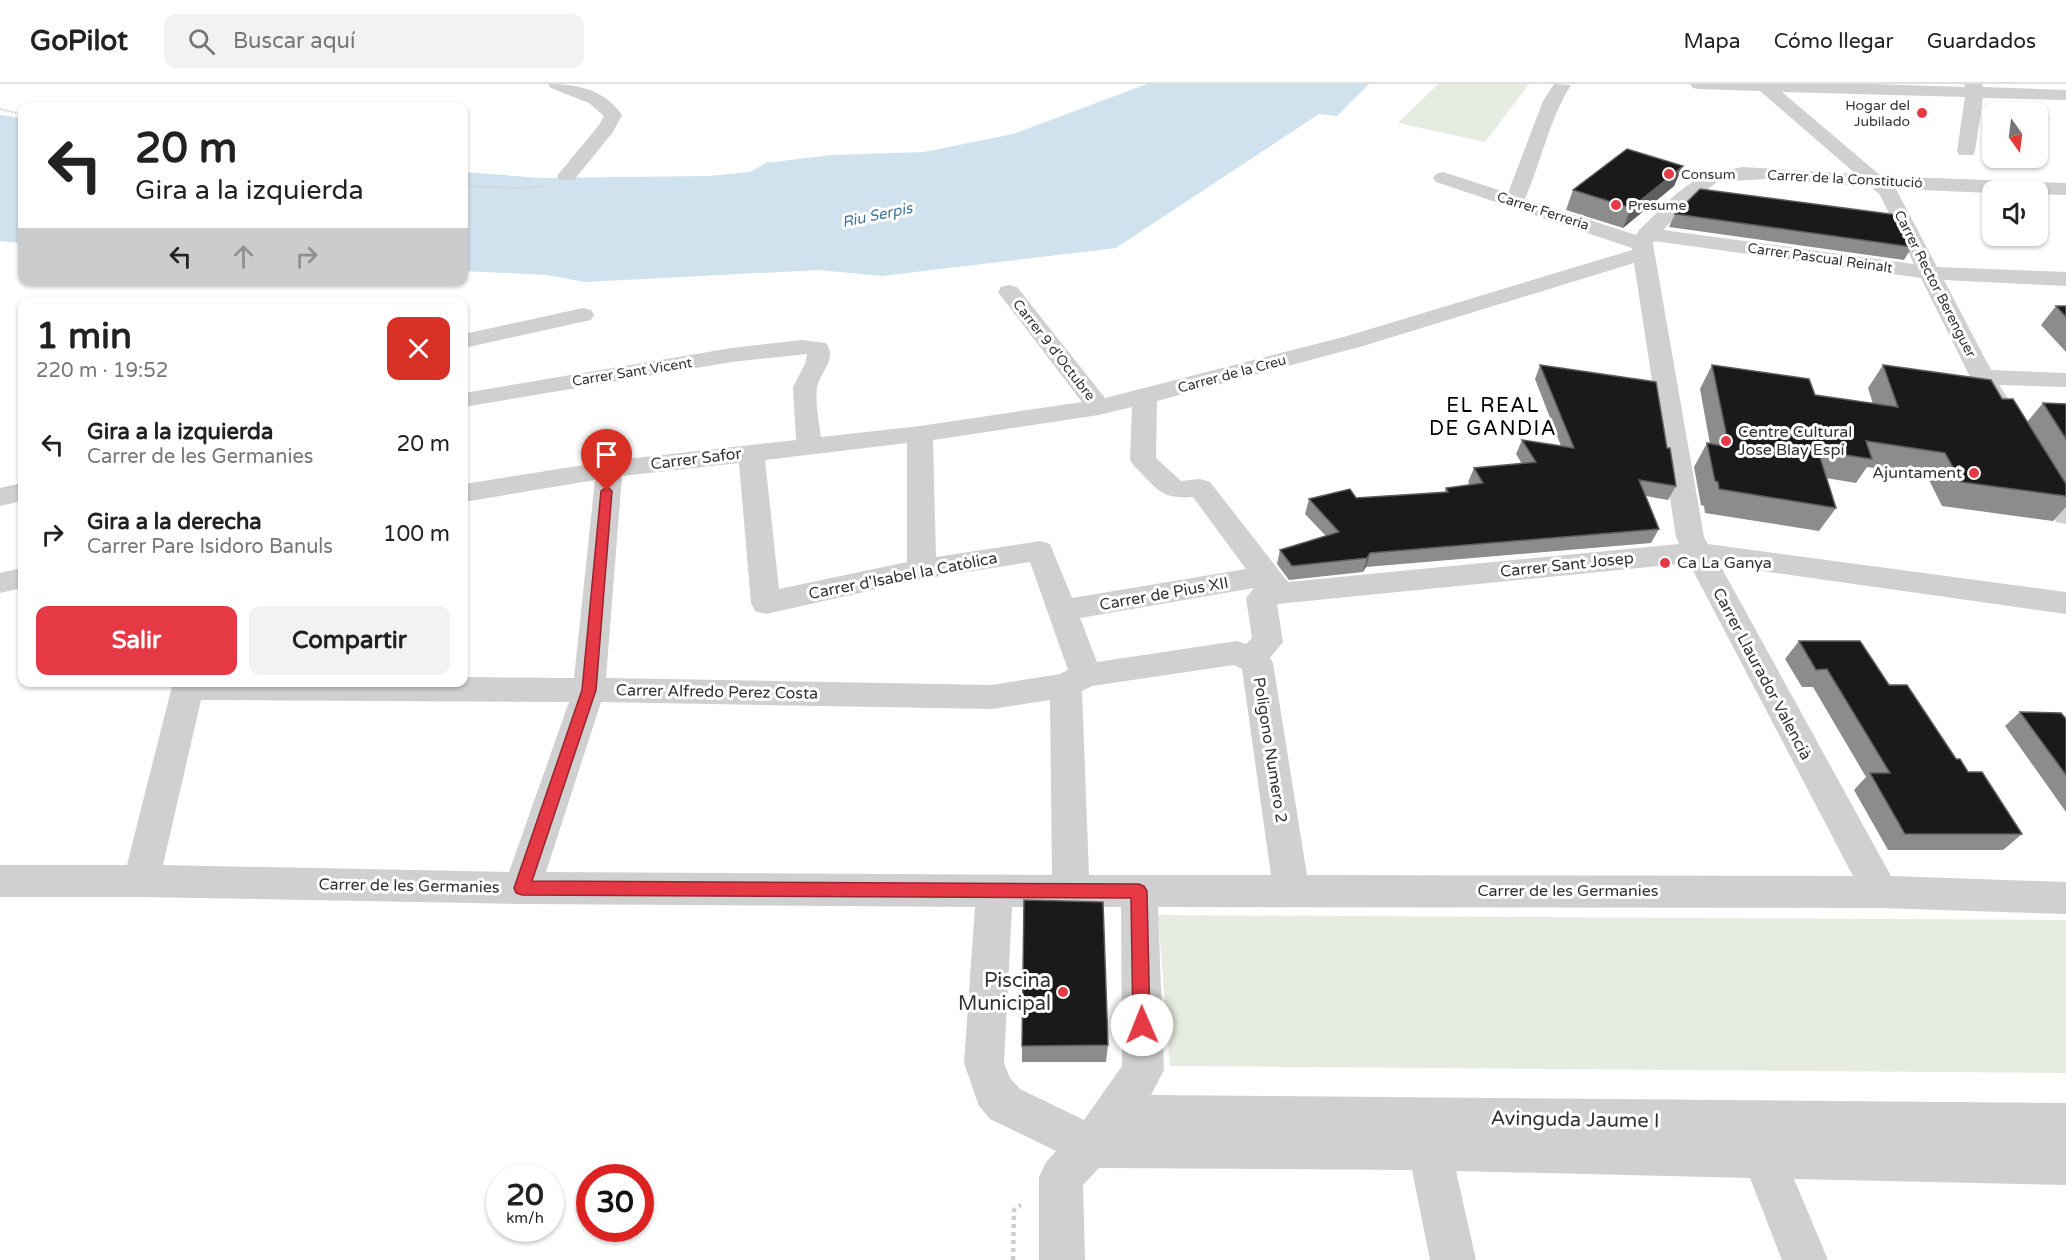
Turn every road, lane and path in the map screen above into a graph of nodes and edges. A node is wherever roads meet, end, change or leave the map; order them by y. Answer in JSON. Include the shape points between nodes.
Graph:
{"nodes":[{"id":1,"x":557,"y":84,"type":"edge"},
{"id":2,"x":1699,"y":84,"type":"edge"},
{"id":3,"x":1561,"y":85,"type":"edge"},
{"id":4,"x":1583,"y":85,"type":"edge"},
{"id":5,"x":1765,"y":86,"type":"junction"},
{"id":6,"x":1974,"y":87,"type":"edge"},
{"id":7,"x":2063,"y":97,"type":"edge"},
{"id":8,"x":0,"y":109,"type":"edge"},
{"id":9,"x":18,"y":113,"type":"edge"},
{"id":10,"x":1965,"y":152,"type":"dead end"},
{"id":11,"x":567,"y":176,"type":"joint"},
{"id":12,"x":1443,"y":178,"type":"dead end"},
{"id":13,"x":1878,"y":182,"type":"junction"},
{"id":14,"x":468,"y":186,"type":"edge"},
{"id":15,"x":2066,"y":189,"type":"edge"},
{"id":16,"x":1514,"y":201,"type":"junction"},
{"id":17,"x":1644,"y":244,"type":"junction"},
{"id":18,"x":1929,"y":273,"type":"junction"},
{"id":19,"x":2066,"y":279,"type":"edge"},
{"id":20,"x":1009,"y":292,"type":"dead end"},
{"id":21,"x":583,"y":315,"type":"dead end"},
{"id":22,"x":468,"y":340,"type":"edge"},
{"id":23,"x":1982,"y":377,"type":"junction"},
{"id":24,"x":2066,"y":380,"type":"edge"},
{"id":25,"x":1145,"y":397,"type":"junction"},
{"id":26,"x":468,"y":399,"type":"edge"},
{"id":27,"x":1099,"y":407,"type":"junction"},
{"id":28,"x":920,"y":434,"type":"junction"},
{"id":29,"x":2018,"y":436,"type":"edge"},
{"id":30,"x":809,"y":445,"type":"junction"},
{"id":31,"x":751,"y":452,"type":"junction"},
{"id":32,"x":2030,"y":455,"type":"edge"},
{"id":33,"x":609,"y":469,"type":"junction"},
{"id":34,"x":468,"y":492,"type":"edge"},
{"id":35,"x":18,"y":493,"type":"edge"},
{"id":36,"x":0,"y":497,"type":"edge"},
{"id":37,"x":2066,"y":515,"type":"edge"},
{"id":38,"x":1696,"y":552,"type":"junction"},
{"id":39,"x":922,"y":569,"type":"junction"},
{"id":40,"x":18,"y":579,"type":"edge"},
{"id":41,"x":0,"y":583,"type":"edge"},
{"id":42,"x":1274,"y":585,"type":"junction"},
{"id":43,"x":2066,"y":603,"type":"edge"},
{"id":44,"x":1061,"y":611,"type":"junction"},
{"id":45,"x":1250,"y":658,"type":"junction"},
{"id":46,"x":1076,"y":680,"type":"junction"},
{"id":47,"x":188,"y":687,"type":"edge"},
{"id":48,"x":348,"y":687,"type":"edge"},
{"id":49,"x":589,"y":690,"type":"junction"},
{"id":50,"x":0,"y":881,"type":"edge"},
{"id":51,"x":141,"y":881,"type":"junction"},
{"id":52,"x":522,"y":888,"type":"junction"},
{"id":53,"x":1291,"y":890,"type":"junction"},
{"id":54,"x":994,"y":891,"type":"junction"},
{"id":55,"x":1071,"y":891,"type":"junction"},
{"id":56,"x":1139,"y":891,"type":"junction"},
{"id":57,"x":1880,"y":892,"type":"junction"},
{"id":58,"x":2066,"y":898,"type":"edge"},
{"id":59,"x":2066,"y":1124,"type":"edge"},
{"id":60,"x":1092,"y":1146,"type":"junction"},
{"id":61,"x":1429,"y":1149,"type":"junction"},
{"id":62,"x":1763,"y":1156,"type":"junction"},
{"id":63,"x":2066,"y":1163,"type":"edge"},
{"id":64,"x":1062,"y":1260,"type":"edge"},
{"id":65,"x":1453,"y":1260,"type":"edge"},
{"id":66,"x":1805,"y":1260,"type":"edge"}],
"edges":[{"from":1,"to":11,"type":"street","via":[[596,99],[613,115],[608,127]]},
{"from":2,"to":5,"type":"street"},
{"from":3,"to":4,"type":"street"},
{"from":3,"to":16,"type":"street"},
{"from":5,"to":6,"type":"street"},
{"from":5,"to":13,"type":"street","name":"Carrer Rector Berenguer"},
{"from":6,"to":7,"type":"street"},
{"from":6,"to":10,"type":"street"},
{"from":8,"to":9,"type":"path"},
{"from":11,"to":14,"type":"path","via":[[563,181],[539,186]]},
{"from":12,"to":16,"type":"street","name":"Carrer Ferreria"},
{"from":13,"to":15,"type":"street","name":"Carrer de la Constitució"},
{"from":13,"to":17,"type":"street","name":"Carrer de la Constitució","via":[[1738,173],[1710,178],[1652,226]]},
{"from":13,"to":18,"type":"street","name":"Carrer Rector Berenguer","via":[[1888,192]]},
{"from":16,"to":17,"type":"street","name":"Carrer Ferreria"},
{"from":17,"to":18,"type":"street","name":"Carrer Pascual Reinalt"},
{"from":17,"to":25,"type":"street","name":"Carrer de la Creu","via":[[1630,257],[1355,341]]},
{"from":17,"to":38,"type":"street","name":"Carrer Llaurador Valencià","via":[[1690,537]]},
{"from":18,"to":19,"type":"street","name":"Carrer Pascual Reinalt"},
{"from":18,"to":23,"type":"street","name":"Carrer Rector Berenguer"},
{"from":20,"to":27,"type":"street","name":"Carrer 9 d'Octubre"},
{"from":21,"to":22,"type":"street"},
{"from":23,"to":24,"type":"street"},
{"from":23,"to":29,"type":"street","name":"Carrer Rector Berenguer"},
{"from":25,"to":27,"type":"street","name":"Carrer de la Creu"},
{"from":25,"to":42,"type":"street","via":[[1143,460],[1175,490],[1200,488]]},
{"from":26,"to":30,"type":"street","name":"Carrer Sant Vicent","via":[[732,355],[818,348],[818,365],[805,388]]},
{"from":27,"to":28,"type":"street","name":"Carrer de la Creu"},
{"from":28,"to":30,"type":"street","name":"Carrer de la Creu"},
{"from":28,"to":39,"type":"street"},
{"from":30,"to":31,"type":"street","name":"Carrer Safor"},
{"from":31,"to":33,"type":"street","name":"Carrer Safor"},
{"from":31,"to":39,"type":"street","name":"Carrer d'Isabel la Catòlica","via":[[765,603]]},
{"from":32,"to":37,"type":"street"},
{"from":33,"to":34,"type":"street","name":"Carrer Safor"},
{"from":33,"to":49,"type":"street"},
{"from":35,"to":36,"type":"street"},
{"from":38,"to":42,"type":"street","name":"Carrer Sant Josep"},
{"from":38,"to":43,"type":"street","name":"Carrer Sant Josep"},
{"from":38,"to":57,"type":"street","name":"Carrer Llaurador Valencià"},
{"from":39,"to":44,"type":"street","name":"Carrer d'Isabel la Catòlica","via":[[1040,551]]},
{"from":40,"to":41,"type":"street"},
{"from":42,"to":44,"type":"street","name":"Carrer de Pius XII"},
{"from":42,"to":45,"type":"street","via":[[1261,598],[1268,642]]},
{"from":44,"to":46,"type":"street"},
{"from":45,"to":46,"type":"street","name":"Poligono Numero 2","via":[[1237,653]]},
{"from":45,"to":53,"type":"street","name":"Poligono Numero 2","via":[[1257,663]]},
{"from":46,"to":49,"type":"street","name":"Carrer Alfredo Perez Costa","via":[[992,697]]},
{"from":46,"to":55,"type":"street"},
{"from":47,"to":51,"type":"street"},
{"from":48,"to":49,"type":"street","name":"Carrer Alfredo Perez Costa"},
{"from":49,"to":52,"type":"street"},
{"from":50,"to":51,"type":"street","name":"Carrer de les Germanies"},
{"from":51,"to":52,"type":"street","name":"Carrer de les Germanies"},
{"from":52,"to":54,"type":"street","name":"Carrer de les Germanies"},
{"from":53,"to":56,"type":"street","name":"Carrer de les Germanies"},
{"from":53,"to":57,"type":"street","name":"Carrer de les Germanies"},
{"from":54,"to":55,"type":"street","name":"Carrer de les Germanies"},
{"from":54,"to":60,"type":"street","name":"Avinguda Jaume I","via":[[984,1063],[989,1081],[1005,1104]]},
{"from":55,"to":56,"type":"street","name":"Carrer de les Germanies"},
{"from":56,"to":60,"type":"street","via":[[1143,1070]]},
{"from":57,"to":58,"type":"street","name":"Carrer de les Germanies"},
{"from":59,"to":60,"type":"street","name":"Avinguda Jaume I","via":[[1149,1116]]},
{"from":60,"to":61,"type":"street","name":"Avinguda Jaume I"},
{"from":60,"to":64,"type":"street","via":[[1061,1177]]},
{"from":61,"to":62,"type":"street","name":"Avinguda Jaume I"},
{"from":61,"to":65,"type":"street"},
{"from":62,"to":63,"type":"street","name":"Avinguda Jaume I"},
{"from":62,"to":66,"type":"street"}]}
